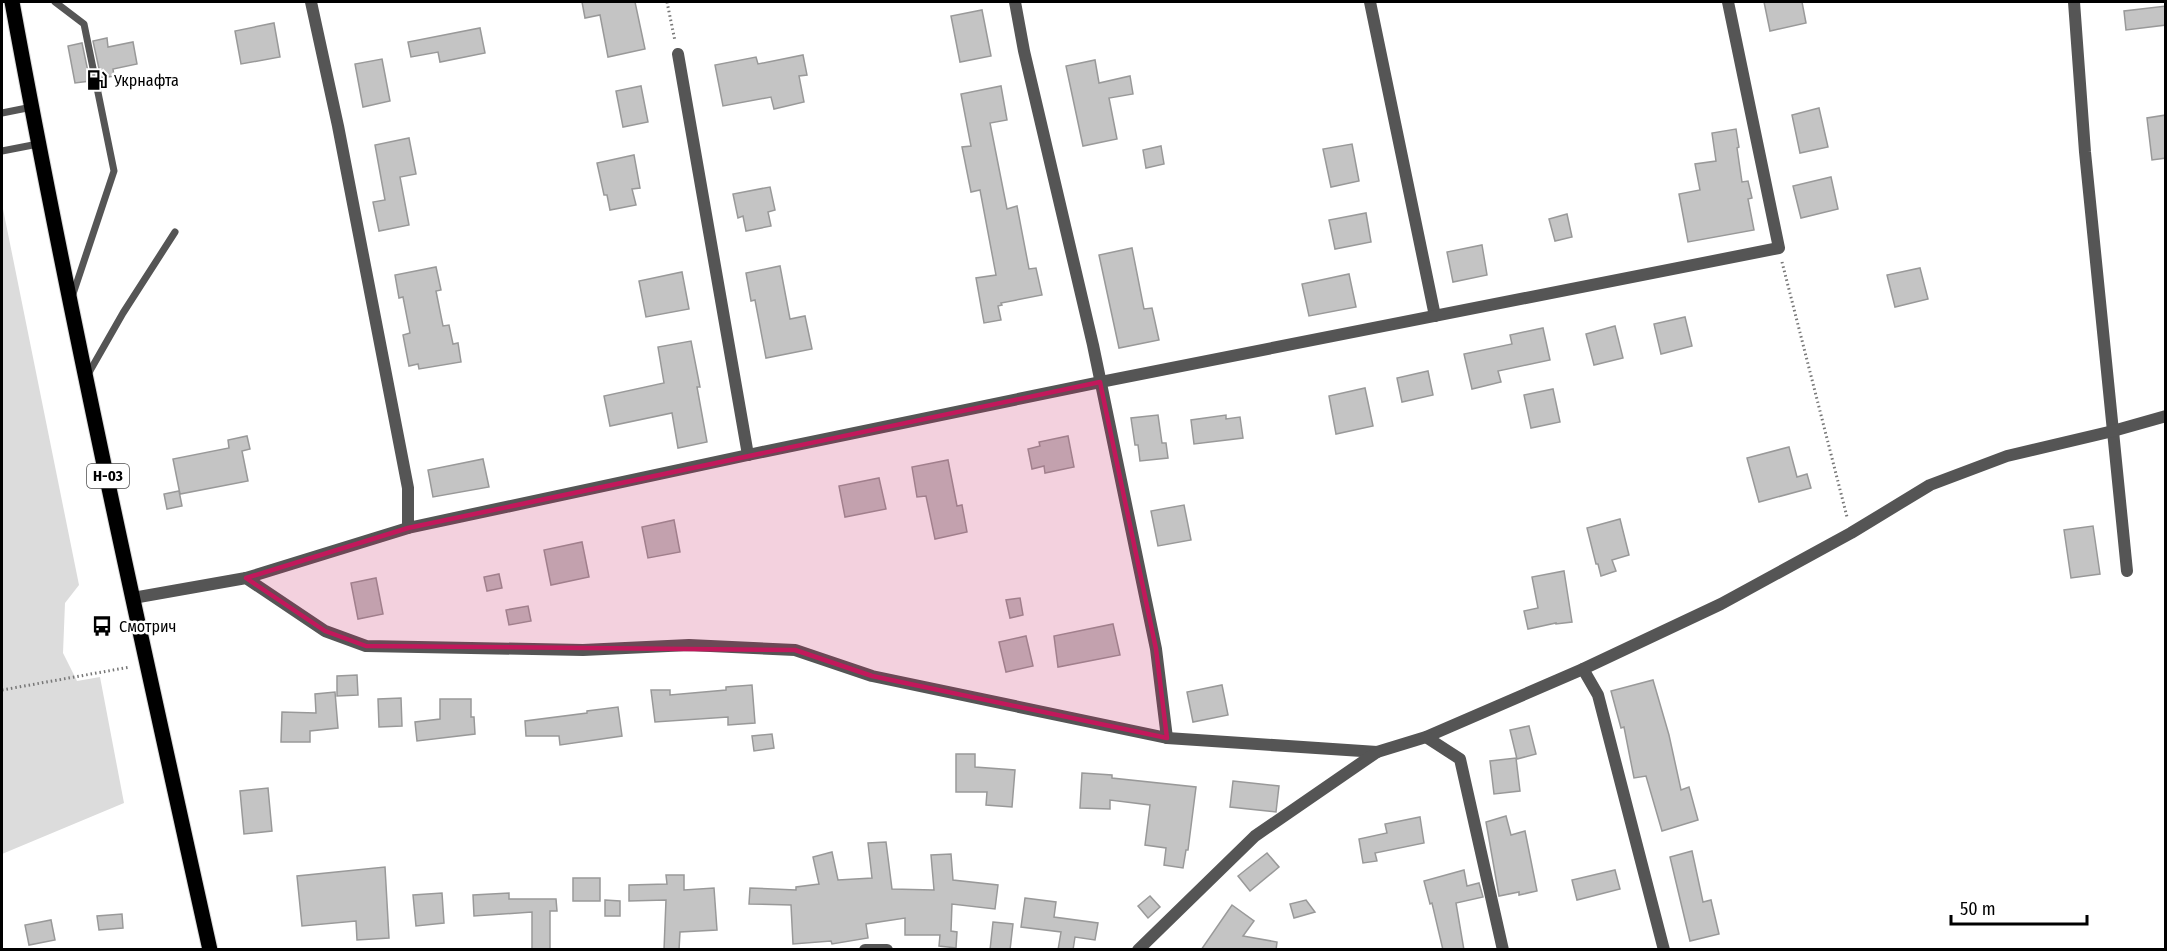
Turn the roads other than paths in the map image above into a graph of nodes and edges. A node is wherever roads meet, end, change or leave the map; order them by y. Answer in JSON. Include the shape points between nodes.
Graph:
{"nodes":[{"id":1,"x":12,"y":2,"type":"edge"},
{"id":2,"x":55,"y":2,"type":"edge"},
{"id":3,"x":311,"y":2,"type":"edge"},
{"id":4,"x":1015,"y":2,"type":"edge"},
{"id":5,"x":1370,"y":2,"type":"edge"},
{"id":6,"x":1728,"y":2,"type":"edge"},
{"id":7,"x":2074,"y":2,"type":"edge"},
{"id":8,"x":678,"y":54,"type":"road end"},
{"id":9,"x":32,"y":107,"type":"junction"},
{"id":10,"x":2,"y":113,"type":"edge"},
{"id":11,"x":39,"y":144,"type":"junction"},
{"id":12,"x":2,"y":151,"type":"edge"},
{"id":13,"x":175,"y":232,"type":"dead end"},
{"id":14,"x":71,"y":299,"type":"junction"},
{"id":15,"x":1435,"y":316,"type":"junction"},
{"id":16,"x":87,"y":377,"type":"junction"},
{"id":17,"x":1100,"y":382,"type":"junction"},
{"id":18,"x":2166,"y":416,"type":"edge"},
{"id":19,"x":2113,"y":431,"type":"junction"},
{"id":20,"x":748,"y":455,"type":"junction"},
{"id":21,"x":408,"y":528,"type":"junction"},
{"id":22,"x":2127,"y":571,"type":"dead end"},
{"id":23,"x":246,"y":578,"type":"junction"},
{"id":24,"x":133,"y":598,"type":"junction"},
{"id":25,"x":1582,"y":669,"type":"junction"},
{"id":26,"x":1426,"y":737,"type":"junction"},
{"id":27,"x":1167,"y":738,"type":"junction"},
{"id":28,"x":1377,"y":752,"type":"junction"},
{"id":29,"x":210,"y":950,"type":"edge"},
{"id":30,"x":865,"y":950,"type":"edge"},
{"id":31,"x":887,"y":950,"type":"edge"},
{"id":32,"x":1138,"y":950,"type":"edge"},
{"id":33,"x":1503,"y":950,"type":"edge"},
{"id":34,"x":1664,"y":950,"type":"edge"}],
"edges":[{"from":1,"to":9,"type":"main road","number":"Н-03"},
{"from":2,"to":14,"type":"lane","via":[[84,24],[114,171]]},
{"from":3,"to":21,"type":"street","via":[[408,488]]},
{"from":4,"to":17,"type":"street"},
{"from":5,"to":15,"type":"street"},
{"from":6,"to":15,"type":"street","via":[[1779,248]]},
{"from":7,"to":19,"type":"street"},
{"from":8,"to":20,"type":"street"},
{"from":9,"to":10,"type":"lane"},
{"from":9,"to":11,"type":"main road","number":"Н-03"},
{"from":11,"to":12,"type":"lane"},
{"from":11,"to":14,"type":"main road","number":"Н-03"},
{"from":13,"to":16,"type":"lane"},
{"from":14,"to":16,"type":"main road","number":"Н-03"},
{"from":15,"to":17,"type":"street"},
{"from":16,"to":24,"type":"main road","number":"Н-03"},
{"from":17,"to":20,"type":"street"},
{"from":17,"to":27,"type":"street","via":[[1156,649]]},
{"from":18,"to":19,"type":"street"},
{"from":19,"to":22,"type":"street"},
{"from":19,"to":25,"type":"street","via":[[2007,456],[1930,485],[1720,604]]},
{"from":20,"to":21,"type":"street"},
{"from":21,"to":23,"type":"street"},
{"from":23,"to":24,"type":"street"},
{"from":23,"to":27,"type":"street","via":[[325,631],[366,646],[583,650],[689,645],[795,650],[872,676]]},
{"from":24,"to":29,"type":"main road","number":"Н-03"},
{"from":25,"to":26,"type":"street"},
{"from":25,"to":34,"type":"street","via":[[1598,695]]},
{"from":26,"to":28,"type":"street"},
{"from":26,"to":33,"type":"street","via":[[1460,759]]},
{"from":27,"to":28,"type":"street"},
{"from":28,"to":32,"type":"street","via":[[1255,836]]},
{"from":30,"to":31,"type":"street"}]}
